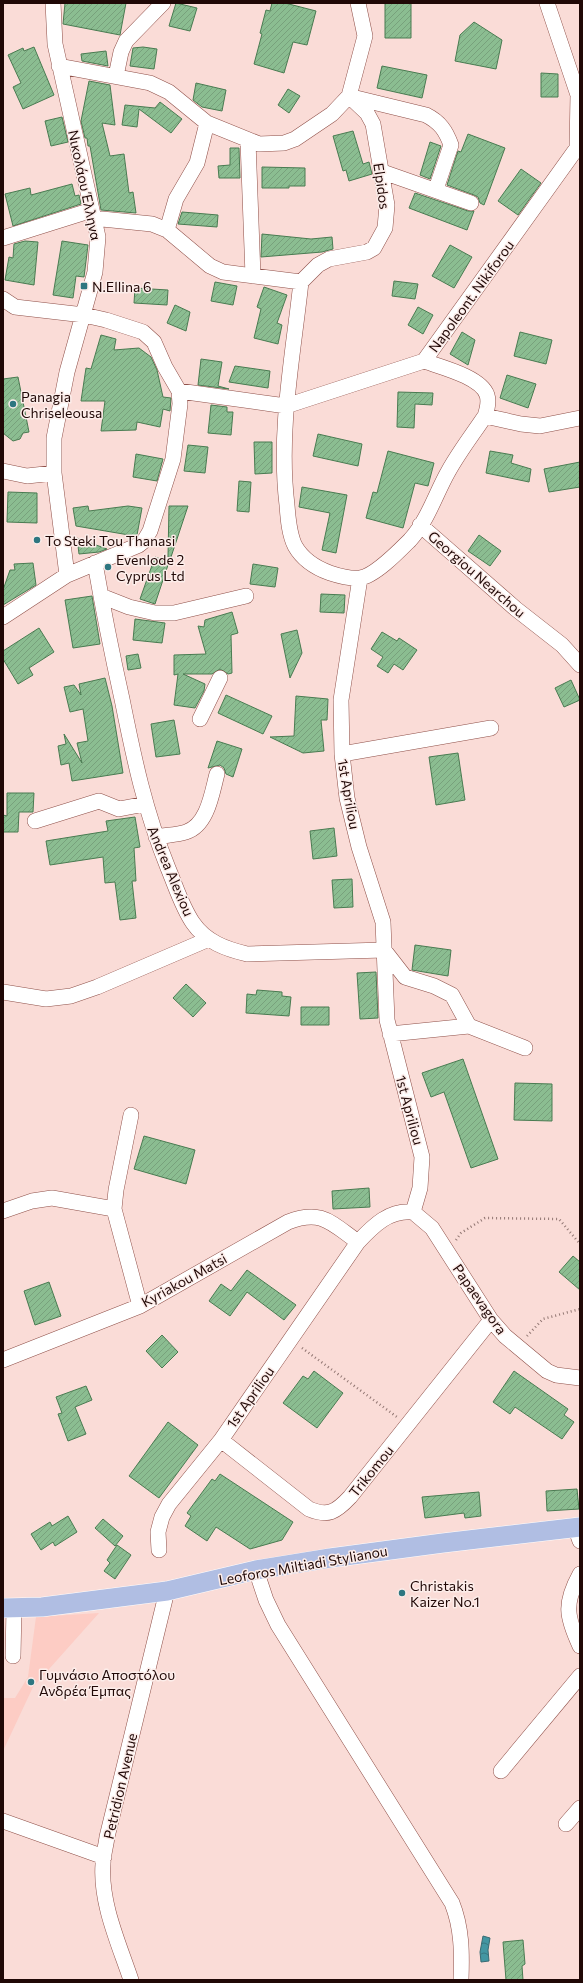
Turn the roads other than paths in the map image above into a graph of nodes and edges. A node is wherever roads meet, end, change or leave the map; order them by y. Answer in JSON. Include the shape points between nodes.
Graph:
{"nodes":[{"id":1,"x":53,"y":3,"type":"edge"},
{"id":2,"x":163,"y":3,"type":"edge"},
{"id":3,"x":358,"y":3,"type":"edge"},
{"id":4,"x":547,"y":3,"type":"edge"},
{"id":5,"x":59,"y":66,"type":"junction"},
{"id":6,"x":116,"y":76,"type":"junction"},
{"id":7,"x":349,"y":96,"type":"junction"},
{"id":8,"x":207,"y":124,"type":"junction"},
{"id":9,"x":248,"y":141,"type":"junction"},
{"id":10,"x":380,"y":171,"type":"junction"},
{"id":11,"x":436,"y":189,"type":"junction"},
{"id":12,"x":471,"y":202,"type":"dead end"},
{"id":13,"x":93,"y":215,"type":"junction"},
{"id":14,"x":168,"y":230,"type":"junction"},
{"id":15,"x":3,"y":238,"type":"edge"},
{"id":16,"x":253,"y":276,"type":"junction"},
{"id":17,"x":302,"y":282,"type":"junction"},
{"id":18,"x":3,"y":299,"type":"edge"},
{"id":19,"x":84,"y":315,"type":"junction"},
{"id":20,"x":424,"y":361,"type":"junction"},
{"id":21,"x":180,"y":391,"type":"junction"},
{"id":22,"x":286,"y":406,"type":"junction"},
{"id":23,"x":485,"y":416,"type":"junction"},
{"id":24,"x":580,"y":418,"type":"edge"},
{"id":25,"x":3,"y":471,"type":"edge"},
{"id":26,"x":54,"y":473,"type":"junction"},
{"id":27,"x":420,"y":525,"type":"junction"},
{"id":28,"x":95,"y":563,"type":"junction"},
{"id":29,"x":67,"y":575,"type":"junction"},
{"id":30,"x":360,"y":578,"type":"junction"},
{"id":31,"x":101,"y":596,"type":"junction"},
{"id":32,"x":246,"y":596,"type":"dead end"},
{"id":33,"x":3,"y":617,"type":"edge"},
{"id":34,"x":580,"y":665,"type":"edge"},
{"id":35,"x":220,"y":678,"type":"dead end"},
{"id":36,"x":200,"y":719,"type":"dead end"},
{"id":37,"x":491,"y":728,"type":"dead end"},
{"id":38,"x":342,"y":754,"type":"junction"},
{"id":39,"x":217,"y":774,"type":"dead end"},
{"id":40,"x":145,"y":804,"type":"junction"},
{"id":41,"x":35,"y":821,"type":"dead end"},
{"id":42,"x":156,"y":837,"type":"junction"},
{"id":43,"x":209,"y":939,"type":"junction"},
{"id":44,"x":384,"y":950,"type":"junction"},
{"id":45,"x":3,"y":992,"type":"edge"},
{"id":46,"x":469,"y":1026,"type":"junction"},
{"id":47,"x":390,"y":1034,"type":"junction"},
{"id":48,"x":525,"y":1048,"type":"dead end"},
{"id":49,"x":131,"y":1115,"type":"dead end"},
{"id":50,"x":114,"y":1209,"type":"junction"},
{"id":51,"x":3,"y":1211,"type":"edge"},
{"id":52,"x":414,"y":1212,"type":"junction"},
{"id":53,"x":358,"y":1242,"type":"junction"},
{"id":54,"x":140,"y":1306,"type":"junction"},
{"id":55,"x":491,"y":1320,"type":"junction"},
{"id":56,"x":3,"y":1360,"type":"edge"},
{"id":57,"x":580,"y":1378,"type":"edge"},
{"id":58,"x":220,"y":1440,"type":"junction"},
{"id":59,"x":578,"y":1532,"type":"edge"},
{"id":60,"x":159,"y":1550,"type":"dead end"},
{"id":61,"x":256,"y":1570,"type":"junction"},
{"id":62,"x":580,"y":1574,"type":"edge"},
{"id":63,"x":167,"y":1591,"type":"junction"},
{"id":64,"x":8,"y":1608,"type":"edge"},
{"id":65,"x":580,"y":1646,"type":"edge"},
{"id":66,"x":13,"y":1656,"type":"dead end"},
{"id":67,"x":580,"y":1676,"type":"edge"},
{"id":68,"x":501,"y":1771,"type":"dead end"},
{"id":69,"x":580,"y":1808,"type":"edge"},
{"id":70,"x":3,"y":1821,"type":"edge"},
{"id":71,"x":566,"y":1824,"type":"dead end"},
{"id":72,"x":104,"y":1857,"type":"junction"},
{"id":73,"x":131,"y":1980,"type":"edge"},
{"id":74,"x":461,"y":1980,"type":"edge"}],
"edges":[{"from":1,"to":5,"type":"street","name":"Νικολάου Έλληνα"},
{"from":2,"to":6,"type":"street","via":[[126,41]]},
{"from":3,"to":7,"type":"street","via":[[365,36]]},
{"from":4,"to":20,"type":"street","name":"Napoleont. Nikiforou","via":[[578,94],[577,148]]},
{"from":5,"to":6,"type":"street"},
{"from":5,"to":13,"type":"street","name":"Νικολάου Έλληνα"},
{"from":6,"to":8,"type":"street","via":[[158,86]]},
{"from":7,"to":9,"type":"street","via":[[332,114],[295,139],[271,144]]},
{"from":7,"to":10,"type":"street","name":"Elpidos","via":[[371,118]]},
{"from":7,"to":11,"type":"street","via":[[426,115],[446,130],[451,145]]},
{"from":8,"to":9,"type":"street"},
{"from":8,"to":14,"type":"street","via":[[197,162],[176,199]]},
{"from":9,"to":16,"type":"street"},
{"from":10,"to":11,"type":"street"},
{"from":10,"to":17,"type":"street","name":"Elpidos","via":[[387,217],[374,248],[362,254],[329,259],[318,265]]},
{"from":11,"to":12,"type":"street"},
{"from":13,"to":14,"type":"street","via":[[102,219],[152,224]]},
{"from":13,"to":15,"type":"street"},
{"from":13,"to":19,"type":"street","name":"Νικολάου Έλληνα","via":[[98,238],[98,255]]},
{"from":14,"to":16,"type":"street","via":[[217,270]]},
{"from":16,"to":17,"type":"street"},
{"from":17,"to":22,"type":"street"},
{"from":18,"to":19,"type":"street","via":[[15,307]]},
{"from":19,"to":21,"type":"street","via":[[149,336]]},
{"from":19,"to":26,"type":"street","name":"Νικολάου Έλληνα","via":[[59,406],[54,438]]},
{"from":20,"to":22,"type":"street","name":"Napoleont. Nikiforou"},
{"from":20,"to":23,"type":"street","via":[[477,382],[487,394]]},
{"from":21,"to":22,"type":"street","name":"Napoleont. Nikiforou"},
{"from":21,"to":28,"type":"street","via":[[173,459],[148,536],[139,545]]},
{"from":22,"to":30,"type":"street","via":[[283,472],[288,521],[294,544],[308,561],[319,569]]},
{"from":23,"to":24,"type":"street","via":[[540,426]]},
{"from":23,"to":27,"type":"street","via":[[449,469]]},
{"from":25,"to":26,"type":"street","via":[[27,476]]},
{"from":26,"to":29,"type":"street","name":"Νικολάου Έλληνα"},
{"from":27,"to":30,"type":"street","name":"Georgiou Nearchou","via":[[399,551],[379,568]]},
{"from":27,"to":34,"type":"street","name":"Georgiou Nearchou","via":[[516,609],[562,645]]},
{"from":28,"to":29,"type":"street"},
{"from":28,"to":31,"type":"street","name":"Andrea Alexiou"},
{"from":29,"to":33,"type":"street"},
{"from":30,"to":38,"type":"street","name":"1st Apriliou","via":[[341,700]]},
{"from":31,"to":32,"type":"street","via":[[129,607],[174,614]]},
{"from":31,"to":40,"type":"street","name":"Andrea Alexiou"},
{"from":35,"to":36,"type":"street"},
{"from":37,"to":38,"type":"street"},
{"from":38,"to":44,"type":"street","name":"1st Apriliou","via":[[348,798],[359,847],[383,922]]},
{"from":39,"to":42,"type":"street","via":[[209,806],[196,826],[187,832]]},
{"from":40,"to":41,"type":"street","via":[[119,809],[99,801]]},
{"from":40,"to":42,"type":"street","name":"Andrea Alexiou"},
{"from":42,"to":43,"type":"street","name":"Andrea Alexiou","via":[[193,924]]},
{"from":43,"to":44,"type":"street","name":"Andrea Alexiou","via":[[229,950],[247,954]]},
{"from":43,"to":45,"type":"street","via":[[71,996],[46,999]]},
{"from":44,"to":46,"type":"street","via":[[405,977],[452,995]]},
{"from":44,"to":47,"type":"street","name":"1st Apriliou","via":[[385,1000]]},
{"from":46,"to":47,"type":"street"},
{"from":46,"to":48,"type":"street"},
{"from":47,"to":52,"type":"street","name":"1st Apriliou","via":[[422,1157],[420,1188]]},
{"from":49,"to":50,"type":"street"},
{"from":50,"to":51,"type":"street","via":[[52,1198]]},
{"from":50,"to":54,"type":"street"},
{"from":52,"to":53,"type":"street","name":"1st Apriliou","via":[[394,1213],[383,1218]]},
{"from":52,"to":55,"type":"street","name":"Papaevagora","via":[[432,1228]]},
{"from":53,"to":54,"type":"street","name":"Kyriakou Matsi","via":[[326,1220],[313,1216],[301,1218],[288,1222]]},
{"from":53,"to":58,"type":"street","name":"1st Apriliou"},
{"from":54,"to":56,"type":"street","name":"Kyriakou Matsi"},
{"from":55,"to":57,"type":"street","name":"Papaevagora","via":[[517,1347],[547,1371],[556,1375]]},
{"from":55,"to":58,"type":"street","name":"Trikomou","via":[[339,1508],[331,1512],[320,1513],[309,1509]]},
{"from":58,"to":60,"type":"street","name":"1st Apriliou","via":[[169,1504],[158,1532]]},
{"from":59,"to":61,"type":"main road","name":"Leoforos Miltiadi Stylianou","via":[[442,1543]]},
{"from":61,"to":63,"type":"main road","name":"Leoforos Miltiadi Stylianou"},
{"from":61,"to":74,"type":"street","via":[[278,1625],[452,1903],[461,1936]]},
{"from":62,"to":65,"type":"street","via":[[568,1602],[571,1627]]},
{"from":63,"to":64,"type":"main road","name":"Leoforos Miltiadi Stylianou","via":[[42,1607]]},
{"from":63,"to":72,"type":"street","name":"Petridion Avenue"},
{"from":64,"to":66,"type":"street"},
{"from":67,"to":68,"type":"street"},
{"from":69,"to":71,"type":"street"},
{"from":70,"to":72,"type":"street"},
{"from":72,"to":73,"type":"street","name":"Petridion Avenue","via":[[103,1885],[107,1908]]}]}
